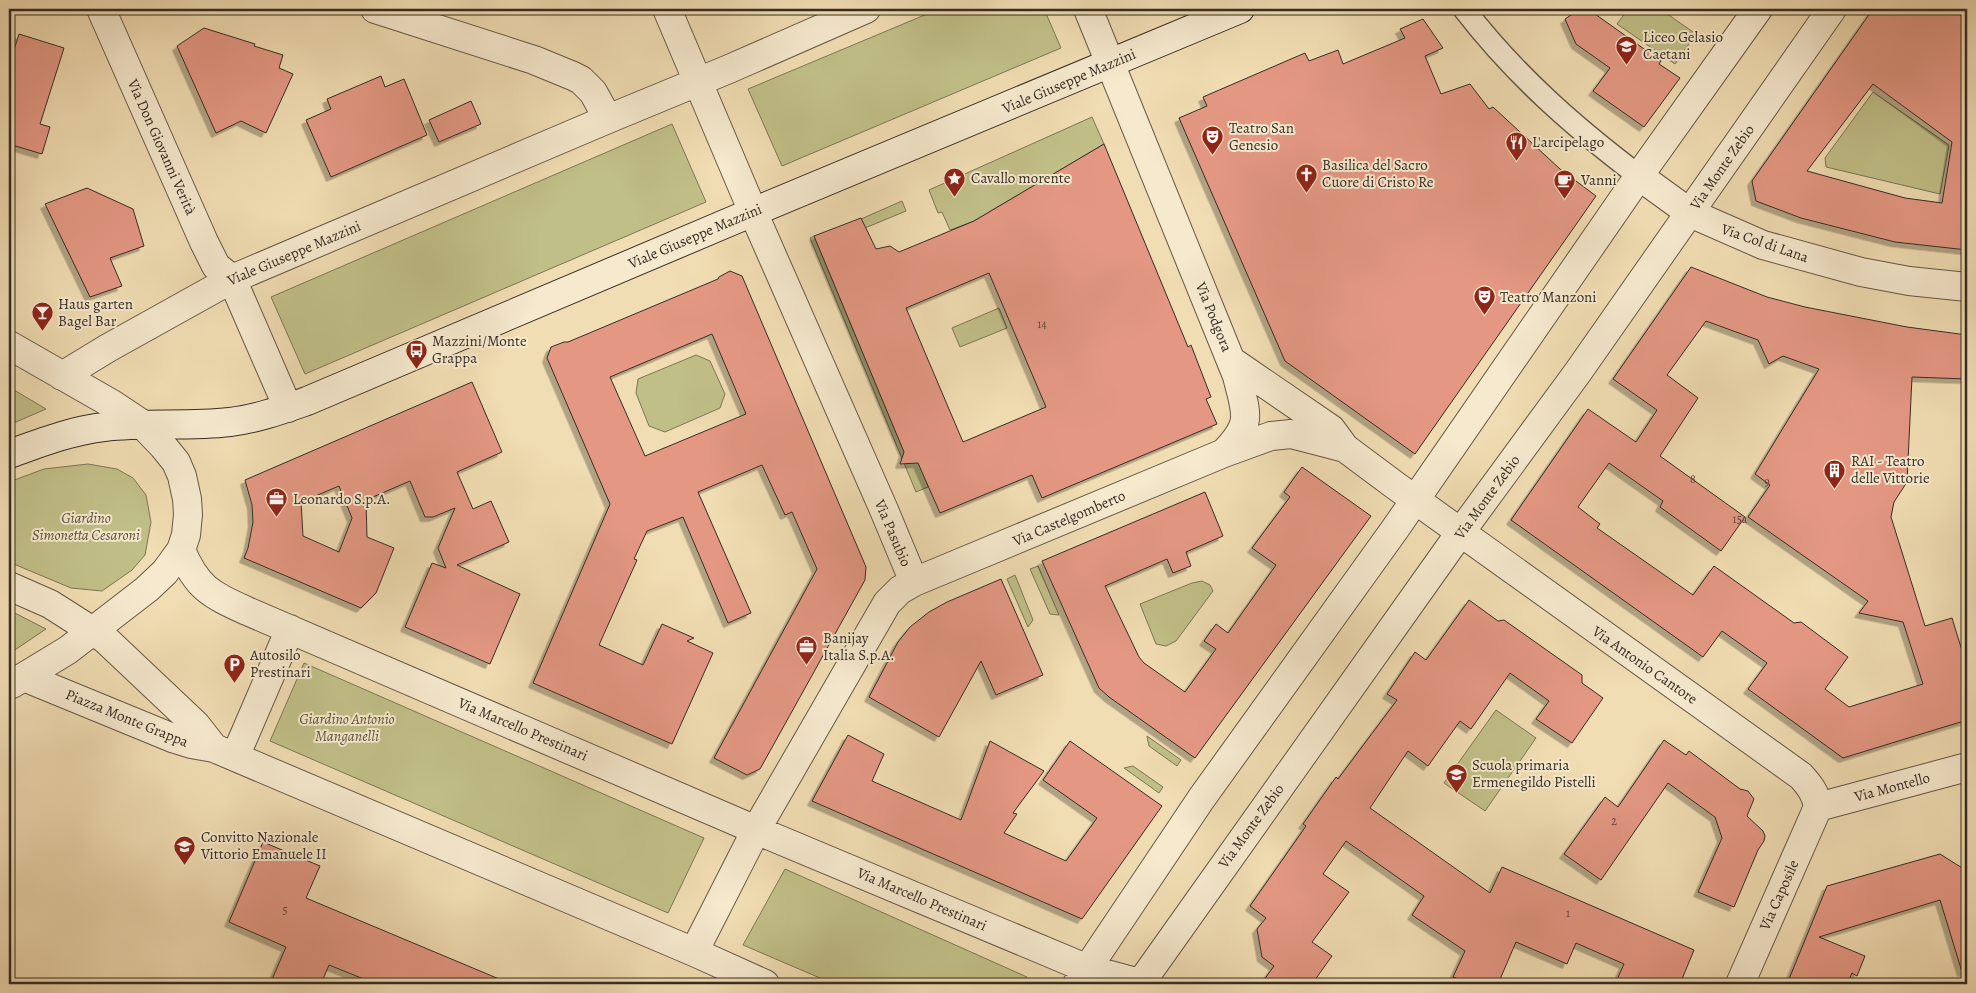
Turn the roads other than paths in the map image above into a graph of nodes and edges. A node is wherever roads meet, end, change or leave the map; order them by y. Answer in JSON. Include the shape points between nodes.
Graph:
{"nodes":[{"id":1,"x":101,"y":9,"type":"edge"},
{"id":2,"x":375,"y":9,"type":"edge"},
{"id":3,"x":667,"y":9,"type":"edge"},
{"id":4,"x":866,"y":9,"type":"edge"},
{"id":5,"x":1088,"y":9,"type":"edge"},
{"id":6,"x":1240,"y":9,"type":"edge"},
{"id":7,"x":1464,"y":9,"type":"edge"},
{"id":8,"x":1758,"y":9,"type":"edge"},
{"id":9,"x":1832,"y":9,"type":"edge"},
{"id":10,"x":1110,"y":63,"type":"junction"},
{"id":11,"x":699,"y":82,"type":"junction"},
{"id":12,"x":608,"y":118,"type":"junction"},
{"id":13,"x":1638,"y":176,"type":"junction"},
{"id":14,"x":753,"y":212,"type":"junction"},
{"id":15,"x":1690,"y":213,"type":"junction"},
{"id":16,"x":232,"y":279,"type":"junction"},
{"id":17,"x":1967,"y":287,"type":"edge"},
{"id":18,"x":9,"y":345,"type":"edge"},
{"id":19,"x":1233,"y":362,"type":"junction"},
{"id":20,"x":62,"y":376,"type":"junction"},
{"id":21,"x":288,"y":408,"type":"junction"},
{"id":22,"x":142,"y":424,"type":"junction"},
{"id":23,"x":1345,"y":448,"type":"junction"},
{"id":24,"x":1224,"y":453,"type":"junction"},
{"id":25,"x":9,"y":454,"type":"edge"},
{"id":26,"x":1415,"y":500,"type":"junction"},
{"id":27,"x":1460,"y":533,"type":"junction"},
{"id":28,"x":181,"y":550,"type":"junction"},
{"id":29,"x":914,"y":582,"type":"junction"},
{"id":30,"x":9,"y":586,"type":"edge"},
{"id":31,"x":290,"y":629,"type":"junction"},
{"id":32,"x":93,"y":630,"type":"junction"},
{"id":33,"x":17,"y":681,"type":"edge"},
{"id":34,"x":224,"y":752,"type":"junction"},
{"id":35,"x":1967,"y":767,"type":"edge"},
{"id":36,"x":1818,"y":807,"type":"junction"},
{"id":37,"x":756,"y":830,"type":"junction"},
{"id":38,"x":694,"y":952,"type":"junction"},
{"id":39,"x":1082,"y":977,"type":"edge"},
{"id":40,"x":765,"y":984,"type":"edge"},
{"id":41,"x":1141,"y":984,"type":"edge"},
{"id":42,"x":1740,"y":984,"type":"edge"}],
"edges":[{"from":1,"to":16,"type":"street","name":"Via Don Giovanni Verità","via":[[207,248],[216,266]]},
{"from":2,"to":12,"type":"street","via":[[534,60],[573,76],[593,92]]},
{"from":3,"to":11,"type":"street","name":"Via Pasubio"},
{"from":4,"to":11,"type":"street","name":"Viale Giuseppe Mazzini"},
{"from":5,"to":10,"type":"street","name":"Via Podgora"},
{"from":6,"to":10,"type":"street","name":"Viale Giuseppe Mazzini"},
{"from":7,"to":13,"type":"street","name":"Via Col di Lana","via":[[1535,90]]},
{"from":8,"to":13,"type":"street"},
{"from":9,"to":15,"type":"street","name":"Via Monte Zebio"},
{"from":10,"to":14,"type":"street","name":"Viale Giuseppe Mazzini"},
{"from":10,"to":19,"type":"street","name":"Via Podgora"},
{"from":11,"to":12,"type":"street","name":"Viale Giuseppe Mazzini"},
{"from":11,"to":14,"type":"street","name":"Via Pasubio"},
{"from":12,"to":16,"type":"street","name":"Viale Giuseppe Mazzini"},
{"from":13,"to":15,"type":"street","name":"Via Col di Lana"},
{"from":13,"to":26,"type":"street"},
{"from":14,"to":21,"type":"street","name":"Viale Giuseppe Mazzini"},
{"from":14,"to":29,"type":"street","name":"Via Pasubio"},
{"from":15,"to":17,"type":"street","name":"Via Col di Lana","via":[[1745,239],[1797,255],[1861,272]]},
{"from":15,"to":27,"type":"street","name":"Via Monte Zebio"},
{"from":16,"to":20,"type":"street","name":"Viale Giuseppe Mazzini"},
{"from":16,"to":21,"type":"street"},
{"from":18,"to":20,"type":"street","name":"Piazza Monte Grappa"},
{"from":19,"to":23,"type":"street","name":"Via Podgora","via":[[1331,429]]},
{"from":19,"to":24,"type":"street","name":"Via Castelgomberto","via":[[1246,418],[1240,436]]},
{"from":20,"to":22,"type":"street","name":"Piazza Monte Grappa"},
{"from":21,"to":22,"type":"street","name":"Viale Giuseppe Mazzini","via":[[228,422]]},
{"from":22,"to":25,"type":"street","via":[[68,434]]},
{"from":22,"to":28,"type":"street","name":"Piazza Monte Grappa","via":[[171,455],[182,476],[188,514]]},
{"from":23,"to":24,"type":"street","name":"Via Castelgomberto","via":[[1291,434],[1271,436]]},
{"from":23,"to":26,"type":"street","name":"Via Podgora"},
{"from":24,"to":29,"type":"street","name":"Via Castelgomberto"},
{"from":26,"to":27,"type":"street","name":"Via Podgora"},
{"from":26,"to":39,"type":"street","via":[[1201,798]]},
{"from":27,"to":36,"type":"street","name":"Via Antonio Cantore","via":[[1801,776],[1817,798]]},
{"from":27,"to":41,"type":"street","name":"Via Monte Zebio"},
{"from":28,"to":31,"type":"street","name":"Via Marcello Prestinari","via":[[204,588]]},
{"from":28,"to":32,"type":"street","name":"Piazza Monte Grappa","via":[[170,567],[147,589]]},
{"from":29,"to":37,"type":"street","name":"Via Pasubio","via":[[886,603]]},
{"from":30,"to":32,"type":"street","name":"Piazza Monte Grappa","via":[[50,604]]},
{"from":31,"to":34,"type":"street"},
{"from":31,"to":37,"type":"street","name":"Via Marcello Prestinari"},
{"from":32,"to":33,"type":"street","name":"Piazza Monte Grappa","via":[[68,650]]},
{"from":32,"to":34,"type":"street","name":"Piazza Monte Grappa"},
{"from":33,"to":34,"type":"street","name":"Piazza Monte Grappa","via":[[175,739]]},
{"from":34,"to":38,"type":"street"},
{"from":35,"to":36,"type":"street","name":"Via Montello"},
{"from":36,"to":42,"type":"street","name":"Via Caposile"},
{"from":37,"to":38,"type":"street"},
{"from":37,"to":39,"type":"street","name":"Via Marcello Prestinari"},
{"from":38,"to":40,"type":"street"},
{"from":39,"to":41,"type":"street","name":"Via Marcello Prestinari"}]}
